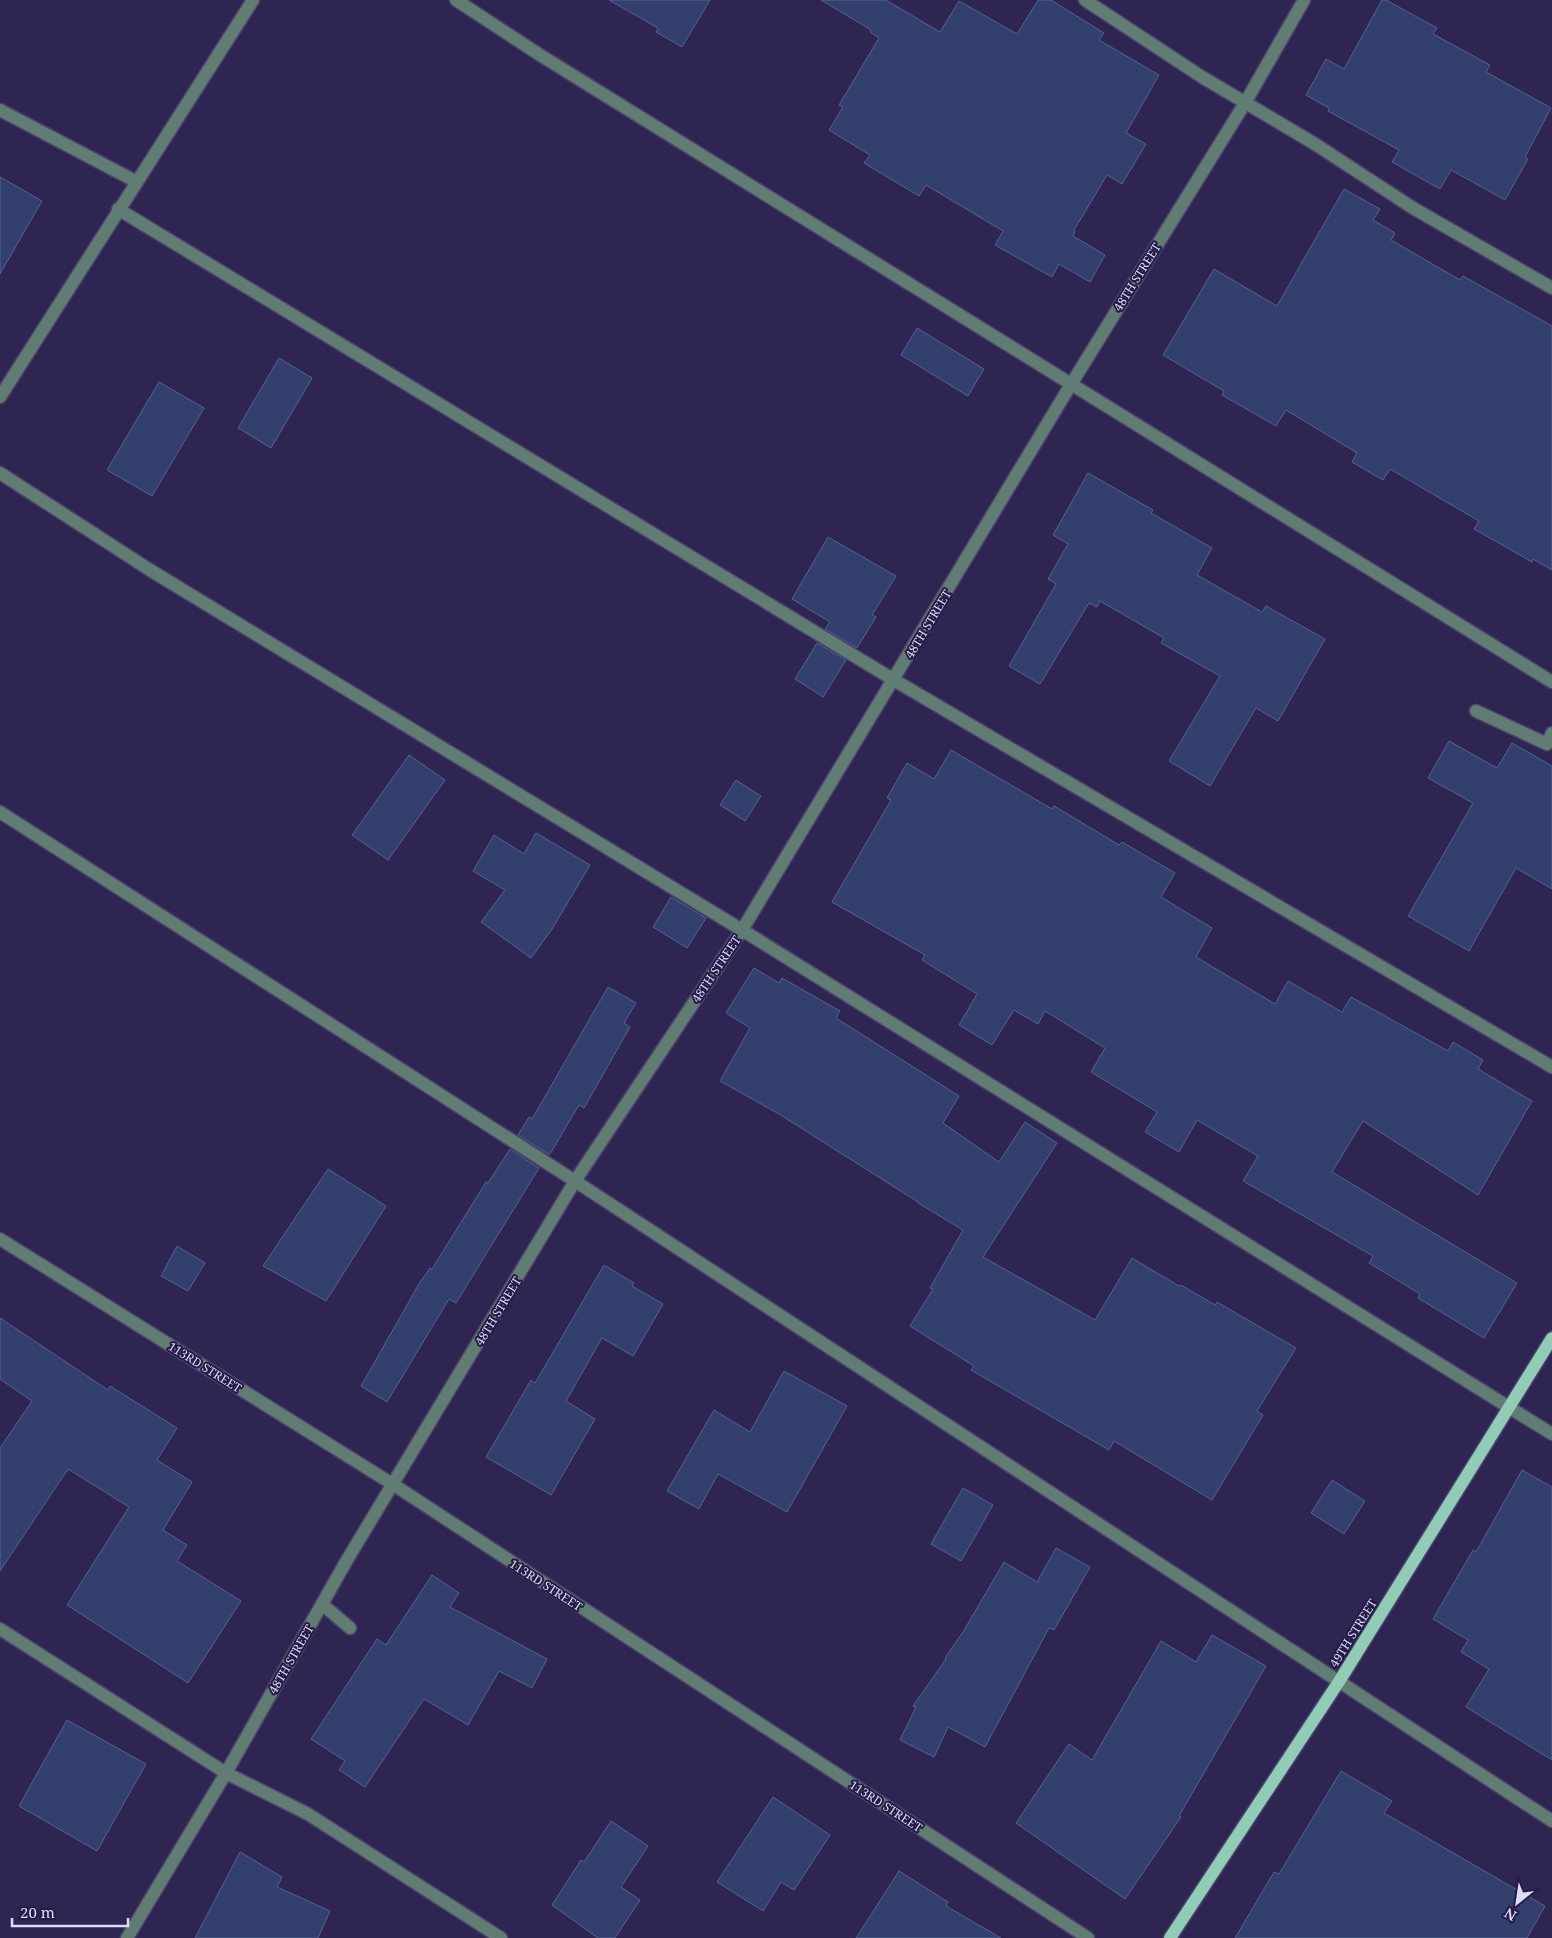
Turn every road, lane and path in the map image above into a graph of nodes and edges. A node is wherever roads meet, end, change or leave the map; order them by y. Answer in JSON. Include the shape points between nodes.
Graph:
{"nodes":[{"id":1,"x":253,"y":0,"type":"edge"},
{"id":2,"x":456,"y":0,"type":"edge"},
{"id":3,"x":1086,"y":0,"type":"edge"},
{"id":4,"x":1304,"y":0,"type":"edge"},
{"id":5,"x":1245,"y":103,"type":"junction"},
{"id":6,"x":0,"y":110,"type":"edge"},
{"id":7,"x":136,"y":182,"type":"junction"},
{"id":8,"x":118,"y":209,"type":"junction"},
{"id":9,"x":1552,"y":288,"type":"edge"},
{"id":10,"x":1070,"y":386,"type":"junction"},
{"id":11,"x":0,"y":397,"type":"edge"},
{"id":12,"x":0,"y":473,"type":"edge"},
{"id":13,"x":894,"y":680,"type":"junction"},
{"id":14,"x":1552,"y":682,"type":"edge"},
{"id":15,"x":1476,"y":712,"type":"dead end"},
{"id":16,"x":1552,"y":733,"type":"edge"},
{"id":17,"x":0,"y":812,"type":"edge"},
{"id":18,"x":742,"y":930,"type":"junction"},
{"id":19,"x":1552,"y":1067,"type":"edge"},
{"id":20,"x":575,"y":1182,"type":"junction"},
{"id":21,"x":0,"y":1239,"type":"edge"},
{"id":22,"x":1552,"y":1338,"type":"edge"},
{"id":23,"x":1509,"y":1407,"type":"junction"},
{"id":24,"x":1552,"y":1434,"type":"edge"},
{"id":25,"x":394,"y":1485,"type":"junction"},
{"id":26,"x":322,"y":1604,"type":"junction"},
{"id":27,"x":350,"y":1628,"type":"dead end"},
{"id":28,"x":0,"y":1629,"type":"edge"},
{"id":29,"x":1340,"y":1680,"type":"junction"},
{"id":30,"x":226,"y":1773,"type":"junction"},
{"id":31,"x":1552,"y":1820,"type":"edge"},
{"id":32,"x":127,"y":1938,"type":"edge"},
{"id":33,"x":501,"y":1938,"type":"edge"},
{"id":34,"x":1088,"y":1938,"type":"edge"},
{"id":35,"x":1170,"y":1938,"type":"edge"}],
"edges":[{"from":1,"to":7,"type":"street"},
{"from":2,"to":10,"type":"street"},
{"from":3,"to":5,"type":"street"},
{"from":4,"to":5,"type":"street","name":"48TH STREET"},
{"from":5,"to":9,"type":"street","via":[[1413,208]]},
{"from":5,"to":10,"type":"street","name":"48TH STREET"},
{"from":6,"to":7,"type":"street"},
{"from":7,"to":8,"type":"street"},
{"from":8,"to":11,"type":"street"},
{"from":8,"to":13,"type":"street"},
{"from":10,"to":13,"type":"street","name":"48TH STREET"},
{"from":10,"to":14,"type":"street"},
{"from":12,"to":18,"type":"street","via":[[175,585]]},
{"from":13,"to":18,"type":"street","name":"48TH STREET"},
{"from":13,"to":19,"type":"street"},
{"from":15,"to":16,"type":"street","via":[[1547,744]]},
{"from":17,"to":20,"type":"street"},
{"from":18,"to":20,"type":"street","name":"48TH STREET"},
{"from":18,"to":23,"type":"street"},
{"from":20,"to":25,"type":"street","name":"48TH STREET"},
{"from":20,"to":29,"type":"street"},
{"from":21,"to":25,"type":"street","name":"113RD STREET"},
{"from":22,"to":23,"type":"main road","name":"49TH STREET"},
{"from":23,"to":24,"type":"street"},
{"from":23,"to":29,"type":"main road","name":"49TH STREET"},
{"from":25,"to":26,"type":"street","name":"48TH STREET"},
{"from":25,"to":34,"type":"street","name":"113RD STREET"},
{"from":26,"to":27,"type":"street"},
{"from":26,"to":30,"type":"street","name":"48TH STREET"},
{"from":28,"to":30,"type":"street"},
{"from":29,"to":31,"type":"street"},
{"from":29,"to":35,"type":"main road","name":"49TH STREET"},
{"from":30,"to":32,"type":"street","name":"48TH STREET"},
{"from":30,"to":33,"type":"street","via":[[308,1814]]}]}
